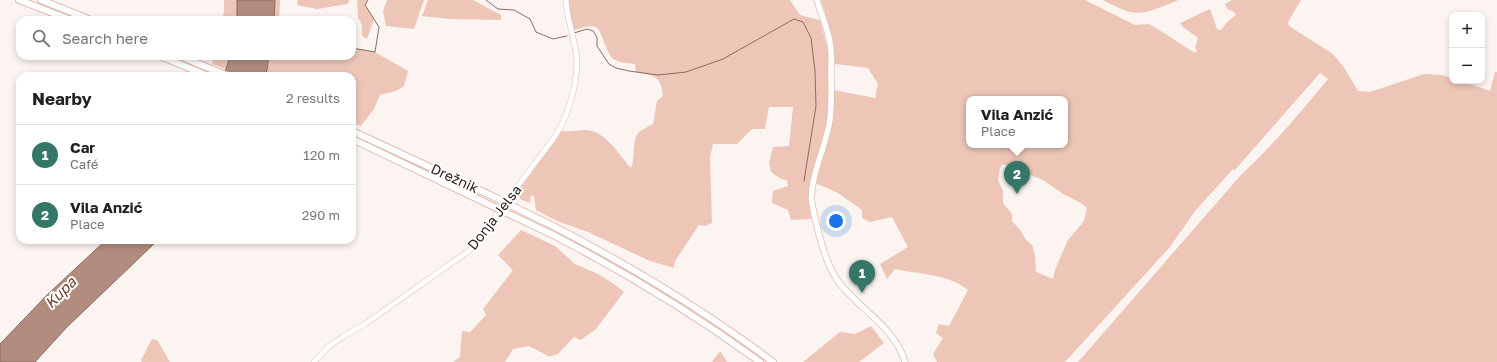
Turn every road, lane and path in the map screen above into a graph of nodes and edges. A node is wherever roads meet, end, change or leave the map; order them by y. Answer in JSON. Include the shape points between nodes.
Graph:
{"nodes":[{"id":1,"x":19,"y":0,"type":"edge"},
{"id":2,"x":40,"y":0,"type":"edge"},
{"id":3,"x":566,"y":0,"type":"edge"},
{"id":4,"x":817,"y":0,"type":"edge"},
{"id":5,"x":61,"y":16,"type":"edge"},
{"id":6,"x":81,"y":16,"type":"edge"},
{"id":7,"x":170,"y":60,"type":"edge"},
{"id":8,"x":190,"y":60,"type":"edge"},
{"id":9,"x":198,"y":72,"type":"edge"},
{"id":10,"x":218,"y":72,"type":"edge"},
{"id":11,"x":356,"y":132,"type":"edge"},
{"id":12,"x":356,"y":141,"type":"edge"},
{"id":13,"x":314,"y":362,"type":"edge"},
{"id":14,"x":760,"y":362,"type":"edge"},
{"id":15,"x":773,"y":362,"type":"edge"},
{"id":16,"x":905,"y":362,"type":"edge"}],
"edges":[{"from":1,"to":5,"type":"highway"},
{"from":2,"to":6,"type":"highway"},
{"from":3,"to":13,"type":"main road","name":"Donja Jelsa","via":[[576,56],[570,101],[560,130],[470,250],[365,324],[329,346]]},
{"from":4,"to":16,"type":"main road","via":[[830,43],[831,82],[830,118],[824,148],[814,174],[812,202],[816,221],[830,269],[840,284],[894,340]]},
{"from":7,"to":9,"type":"highway"},
{"from":8,"to":10,"type":"highway"},
{"from":11,"to":15,"type":"highway","name":"Drežnik","bridge":true,"via":[[478,189],[616,260],[674,294]]},
{"from":12,"to":14,"type":"highway","name":"Drežnik","bridge":true,"via":[[553,234],[696,317]]}]}
